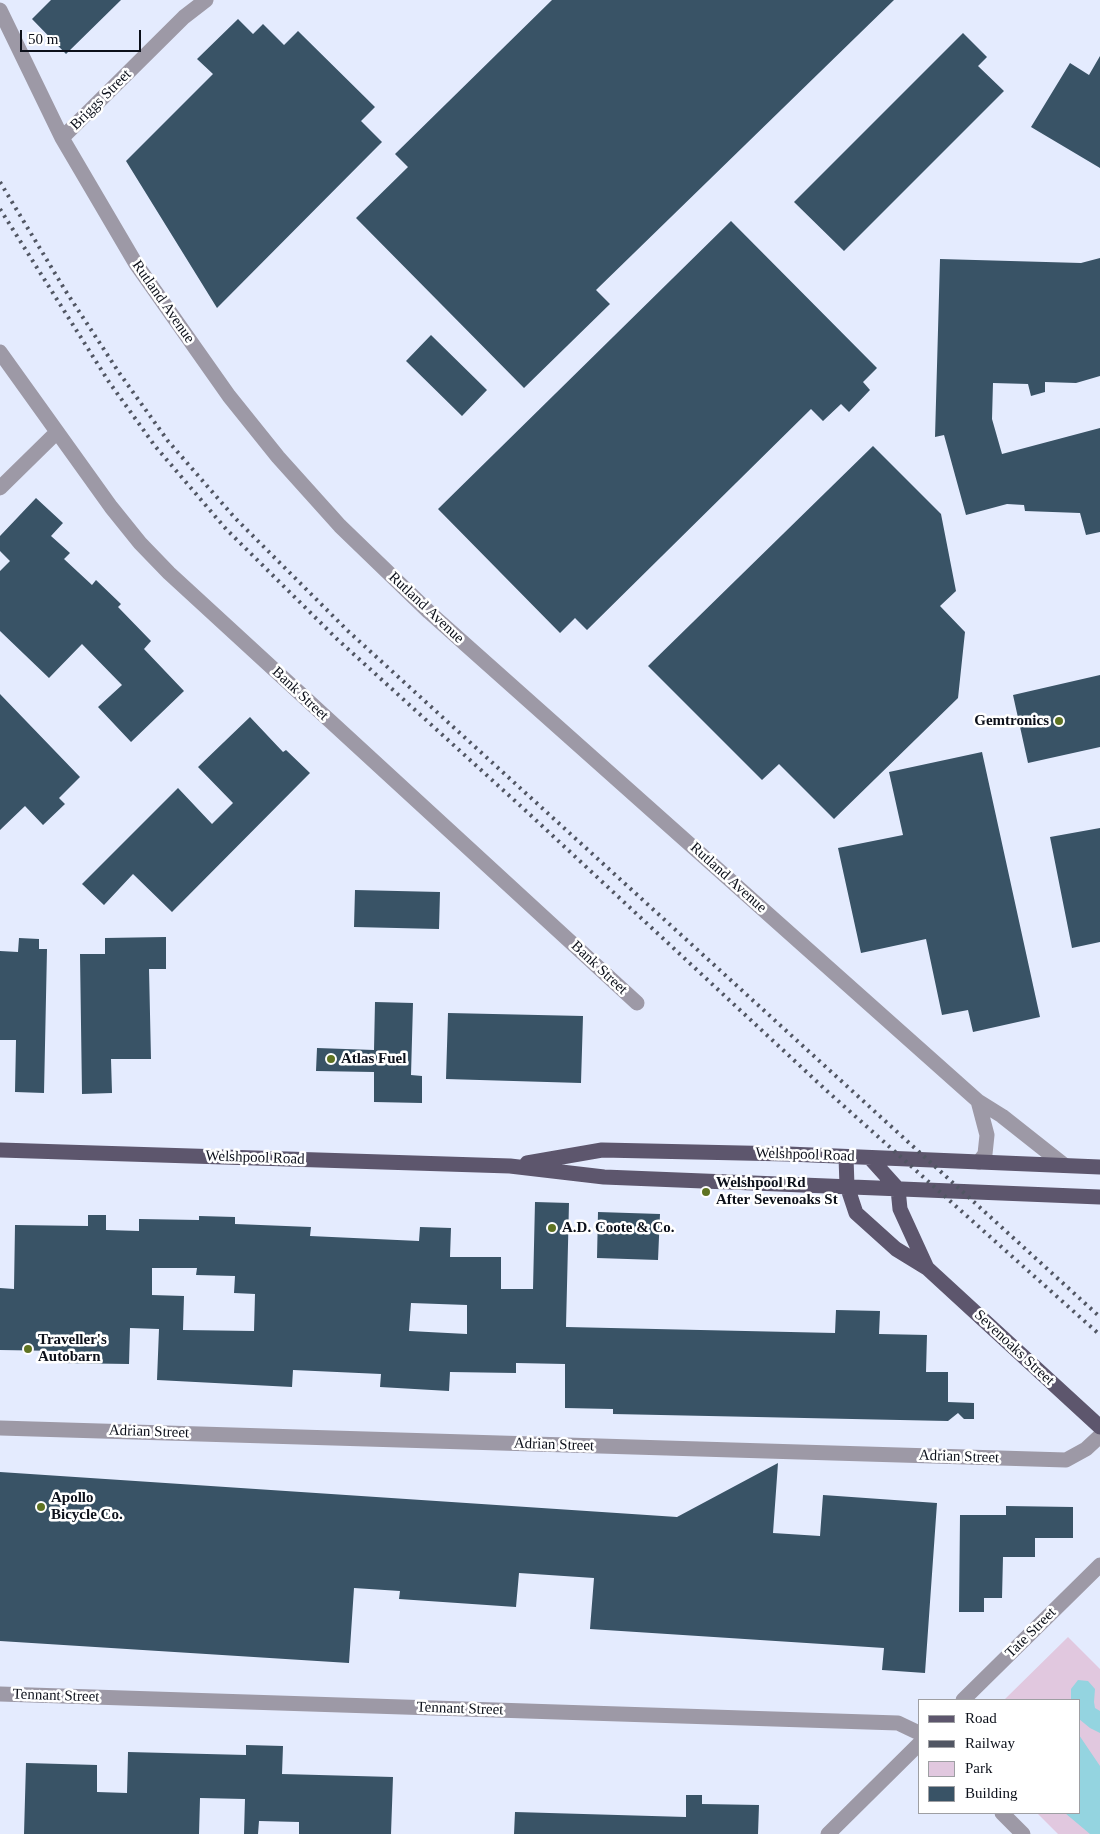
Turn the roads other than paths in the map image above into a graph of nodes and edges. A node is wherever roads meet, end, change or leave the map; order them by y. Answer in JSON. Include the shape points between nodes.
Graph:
{"nodes":[{"id":1,"x":206,"y":0,"type":"edge"},
{"id":2,"x":0,"y":10,"type":"edge"},
{"id":3,"x":62,"y":138,"type":"junction"},
{"id":4,"x":0,"y":352,"type":"edge"},
{"id":5,"x":56,"y":433,"type":"junction"},
{"id":6,"x":0,"y":488,"type":"edge"},
{"id":7,"x":637,"y":1003,"type":"dead end"},
{"id":8,"x":978,"y":1101,"type":"junction"},
{"id":9,"x":0,"y":1150,"type":"edge"},
{"id":10,"x":846,"y":1157,"type":"junction"},
{"id":11,"x":870,"y":1158,"type":"junction"},
{"id":12,"x":978,"y":1162,"type":"junction"},
{"id":13,"x":1064,"y":1165,"type":"junction"},
{"id":14,"x":510,"y":1166,"type":"junction"},
{"id":15,"x":1100,"y":1167,"type":"edge"},
{"id":16,"x":846,"y":1186,"type":"junction"},
{"id":17,"x":898,"y":1189,"type":"junction"},
{"id":18,"x":1100,"y":1197,"type":"edge"},
{"id":19,"x":928,"y":1268,"type":"junction"},
{"id":20,"x":1100,"y":1427,"type":"edge"},
{"id":21,"x":0,"y":1428,"type":"edge"},
{"id":22,"x":1100,"y":1436,"type":"edge"},
{"id":23,"x":1100,"y":1565,"type":"edge"},
{"id":24,"x":0,"y":1694,"type":"edge"},
{"id":25,"x":964,"y":1699,"type":"edge"},
{"id":26,"x":918,"y":1733,"type":"edge"},
{"id":27,"x":918,"y":1745,"type":"edge"},
{"id":28,"x":1003,"y":1814,"type":"edge"},
{"id":29,"x":828,"y":1834,"type":"edge"},
{"id":30,"x":1023,"y":1834,"type":"edge"}],
"edges":[{"from":1,"to":3,"type":"street","name":"Briggs Street","via":[[184,17]]},
{"from":2,"to":3,"type":"street","name":"Rutland Avenue"},
{"from":3,"to":8,"type":"street","name":"Rutland Avenue","via":[[136,264],[229,396],[340,526],[429,612]]},
{"from":4,"to":5,"type":"street","name":"Bank Street"},
{"from":5,"to":6,"type":"street"},
{"from":5,"to":7,"type":"street","name":"Bank Street","via":[[140,543],[169,573]]},
{"from":8,"to":12,"type":"street","via":[[988,1135],[984,1154]]},
{"from":8,"to":13,"type":"street","name":"Rutland Avenue"},
{"from":9,"to":14,"type":"main road","name":"Welshpool Road"},
{"from":10,"to":11,"type":"main road","name":"Welshpool Road"},
{"from":10,"to":14,"type":"main road","name":"Welshpool Road","via":[[602,1150]]},
{"from":10,"to":16,"type":"main road","name":"Sevenoaks Street"},
{"from":11,"to":12,"type":"main road","name":"Welshpool Road"},
{"from":11,"to":17,"type":"main road"},
{"from":12,"to":13,"type":"main road","name":"Welshpool Road"},
{"from":13,"to":15,"type":"main road","name":"Welshpool Road"},
{"from":14,"to":16,"type":"main road","name":"Welshpool Road","via":[[604,1177]]},
{"from":16,"to":17,"type":"main road","name":"Welshpool Road"},
{"from":16,"to":19,"type":"main road","name":"Sevenoaks Street","via":[[856,1213],[896,1249]]},
{"from":17,"to":18,"type":"main road","name":"Welshpool Road"},
{"from":17,"to":19,"type":"main road","name":"Sevenoaks Street","via":[[900,1209]]},
{"from":19,"to":20,"type":"main road","name":"Sevenoaks Street"},
{"from":21,"to":22,"type":"street","name":"Adrian Street","via":[[1066,1460],[1086,1450]]},
{"from":23,"to":25,"type":"street","name":"Tate Street"},
{"from":24,"to":26,"type":"street","name":"Tennant Street","via":[[898,1723]]},
{"from":27,"to":29,"type":"street"},
{"from":28,"to":30,"type":"street"}]}
